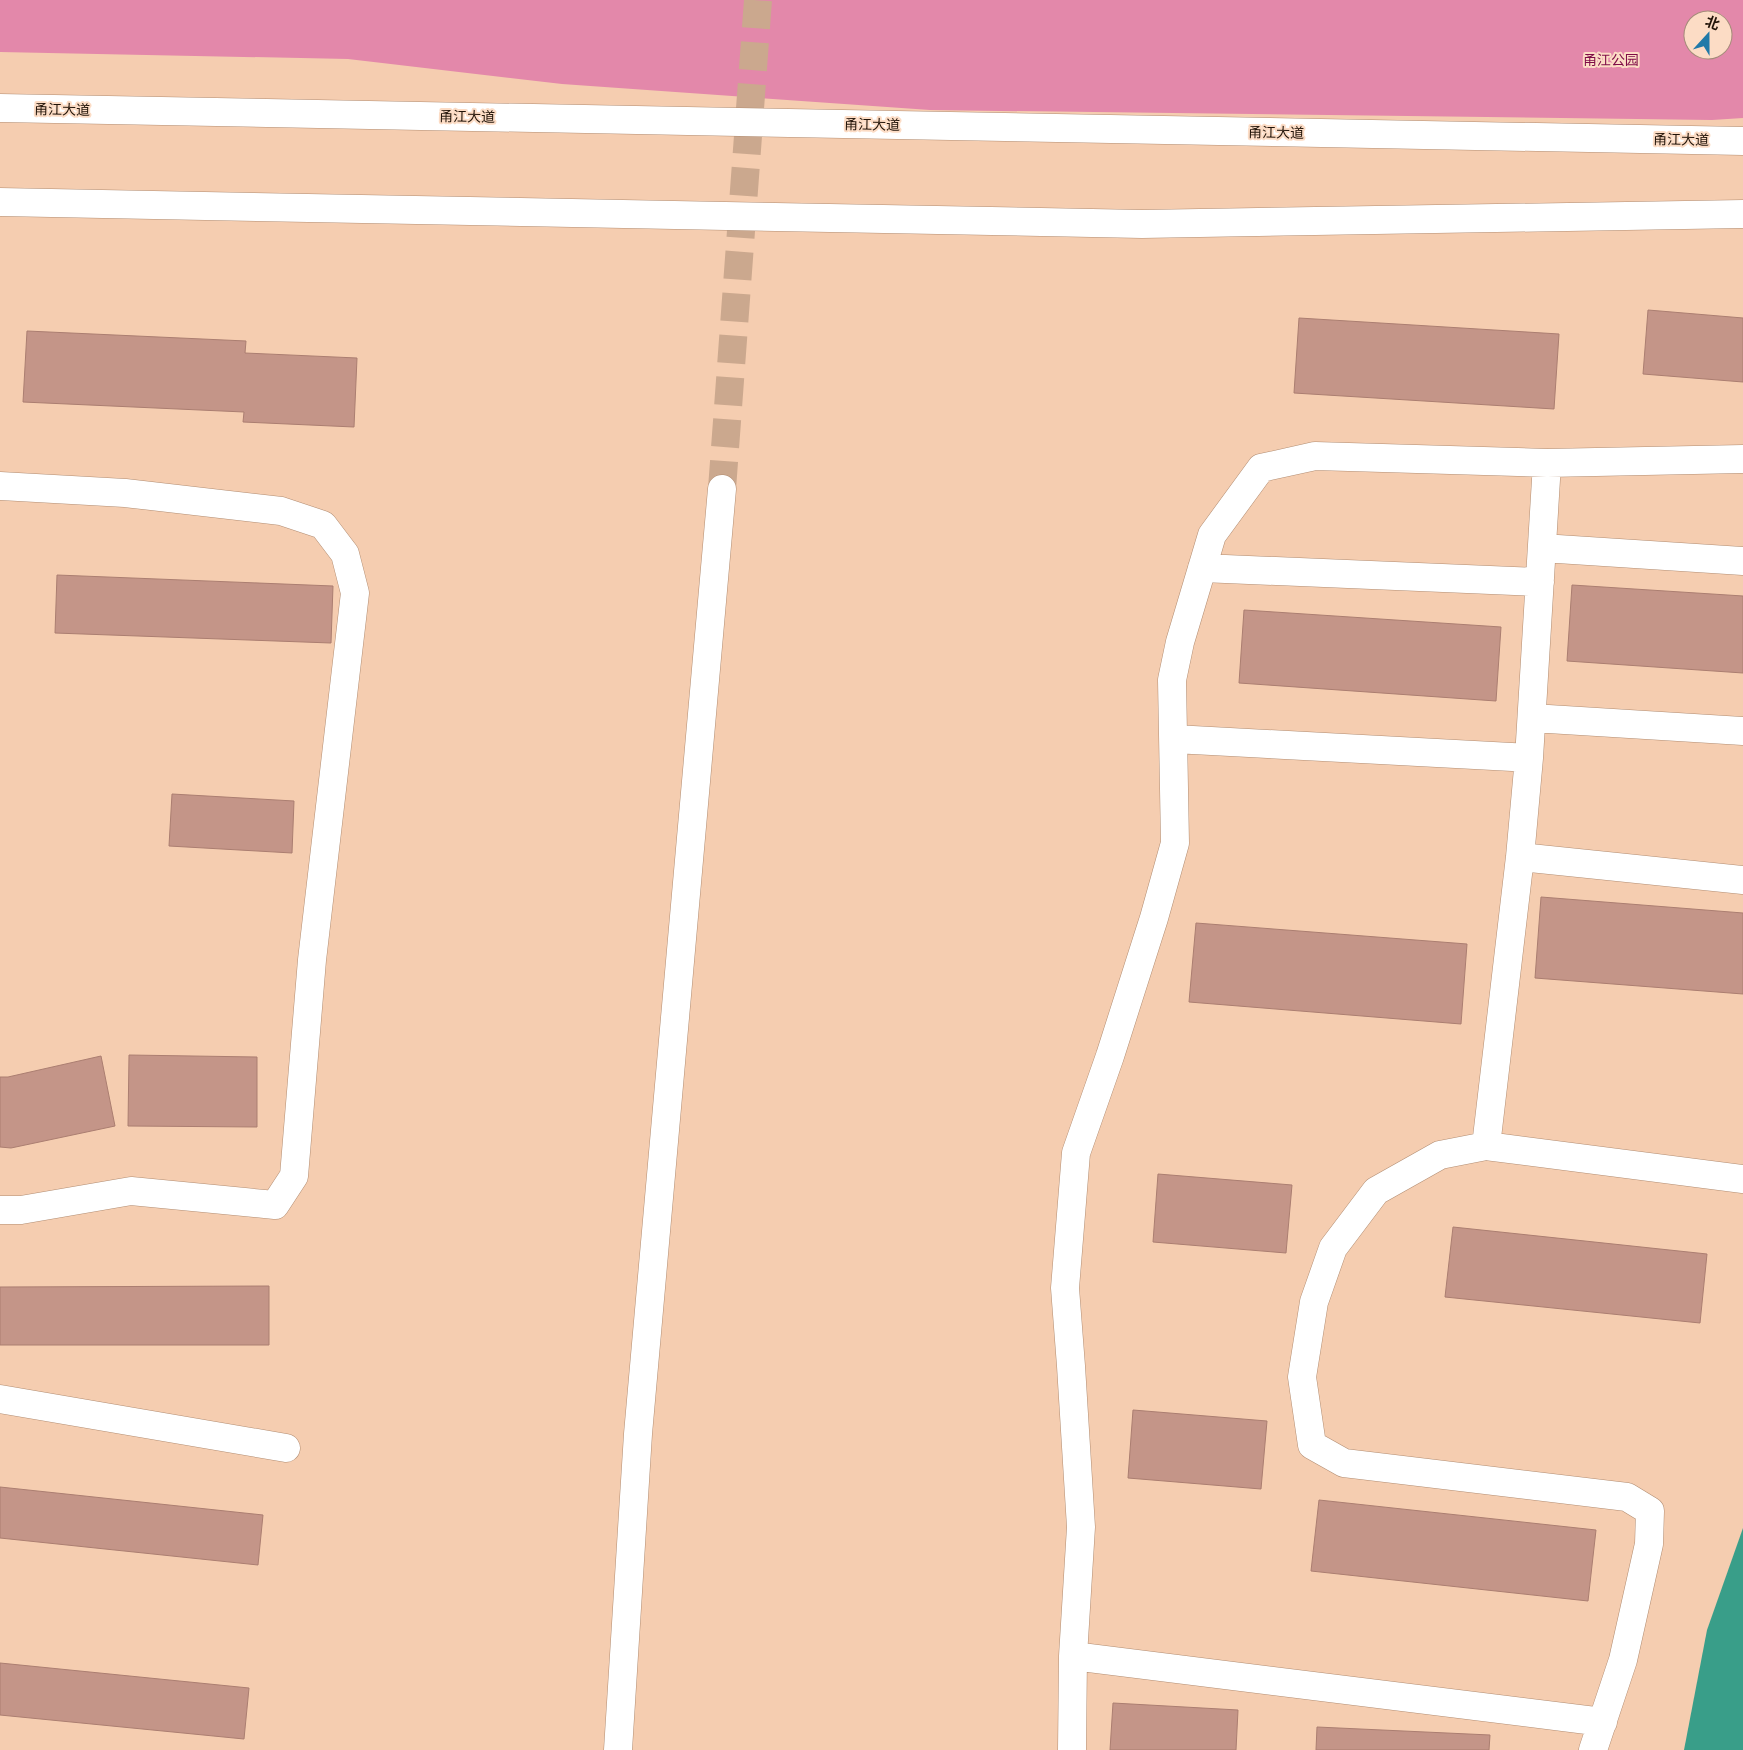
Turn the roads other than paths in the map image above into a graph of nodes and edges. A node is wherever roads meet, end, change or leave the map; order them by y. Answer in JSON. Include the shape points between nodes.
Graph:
{"nodes":[{"id":1,"x":0,"y":108,"type":"edge"},
{"id":2,"x":1743,"y":140,"type":"edge"},
{"id":3,"x":0,"y":202,"type":"edge"},
{"id":4,"x":1743,"y":214,"type":"edge"},
{"id":5,"x":1743,"y":459,"type":"edge"},
{"id":6,"x":1547,"y":462,"type":"junction"},
{"id":7,"x":0,"y":486,"type":"edge"},
{"id":8,"x":722,"y":489,"type":"tunnel mouth"},
{"id":9,"x":1542,"y":548,"type":"junction"},
{"id":10,"x":1743,"y":561,"type":"edge"},
{"id":11,"x":1202,"y":568,"type":"junction"},
{"id":12,"x":1540,"y":582,"type":"junction"},
{"id":13,"x":1532,"y":718,"type":"junction"},
{"id":14,"x":1743,"y":731,"type":"edge"},
{"id":15,"x":1174,"y":739,"type":"junction"},
{"id":16,"x":1529,"y":758,"type":"junction"},
{"id":17,"x":1520,"y":857,"type":"junction"},
{"id":18,"x":1743,"y":880,"type":"edge"},
{"id":19,"x":1486,"y":1146,"type":"junction"},
{"id":20,"x":1743,"y":1178,"type":"edge"},
{"id":21,"x":0,"y":1210,"type":"edge"},
{"id":22,"x":0,"y":1400,"type":"edge"},
{"id":23,"x":286,"y":1448,"type":"dead end"},
{"id":24,"x":1073,"y":1656,"type":"junction"},
{"id":25,"x":1602,"y":1722,"type":"junction"},
{"id":26,"x":618,"y":1750,"type":"edge"},
{"id":27,"x":1072,"y":1750,"type":"edge"},
{"id":28,"x":1592,"y":1750,"type":"edge"}],
"edges":[{"from":1,"to":2,"type":"main road","name":"甬江大道"},
{"from":3,"to":4,"type":"main road","via":[[1142,224]]},
{"from":5,"to":6,"type":"main road"},
{"from":6,"to":9,"type":"main road"},
{"from":6,"to":11,"type":"main road","via":[[1315,456],[1261,468],[1212,535]]},
{"from":7,"to":21,"type":"main road","via":[[125,493],[281,511],[322,525],[345,554],[355,593],[312,960],[294,1176],[275,1205],[131,1191],[21,1210]]},
{"from":8,"to":26,"type":"main road","via":[[638,1434]]},
{"from":9,"to":10,"type":"main road"},
{"from":9,"to":12,"type":"main road"},
{"from":11,"to":12,"type":"main road"},
{"from":11,"to":15,"type":"main road","via":[[1172,680]]},
{"from":12,"to":13,"type":"main road"},
{"from":13,"to":14,"type":"main road"},
{"from":13,"to":16,"type":"main road"},
{"from":15,"to":16,"type":"main road"},
{"from":15,"to":24,"type":"main road","via":[[1175,843],[1110,1056],[1076,1153],[1065,1288],[1080,1527]]},
{"from":16,"to":17,"type":"main road"},
{"from":17,"to":18,"type":"main road"},
{"from":17,"to":19,"type":"main road"},
{"from":19,"to":20,"type":"main road"},
{"from":19,"to":25,"type":"main road","via":[[1440,1155],[1376,1191],[1333,1248],[1314,1302],[1302,1377],[1312,1446],[1344,1463],[1627,1497],[1650,1511],[1649,1544],[1639,1592],[1623,1660]]},
{"from":22,"to":23,"type":"main road"},
{"from":24,"to":25,"type":"main road"},
{"from":24,"to":27,"type":"main road"},
{"from":25,"to":28,"type":"main road"}]}
